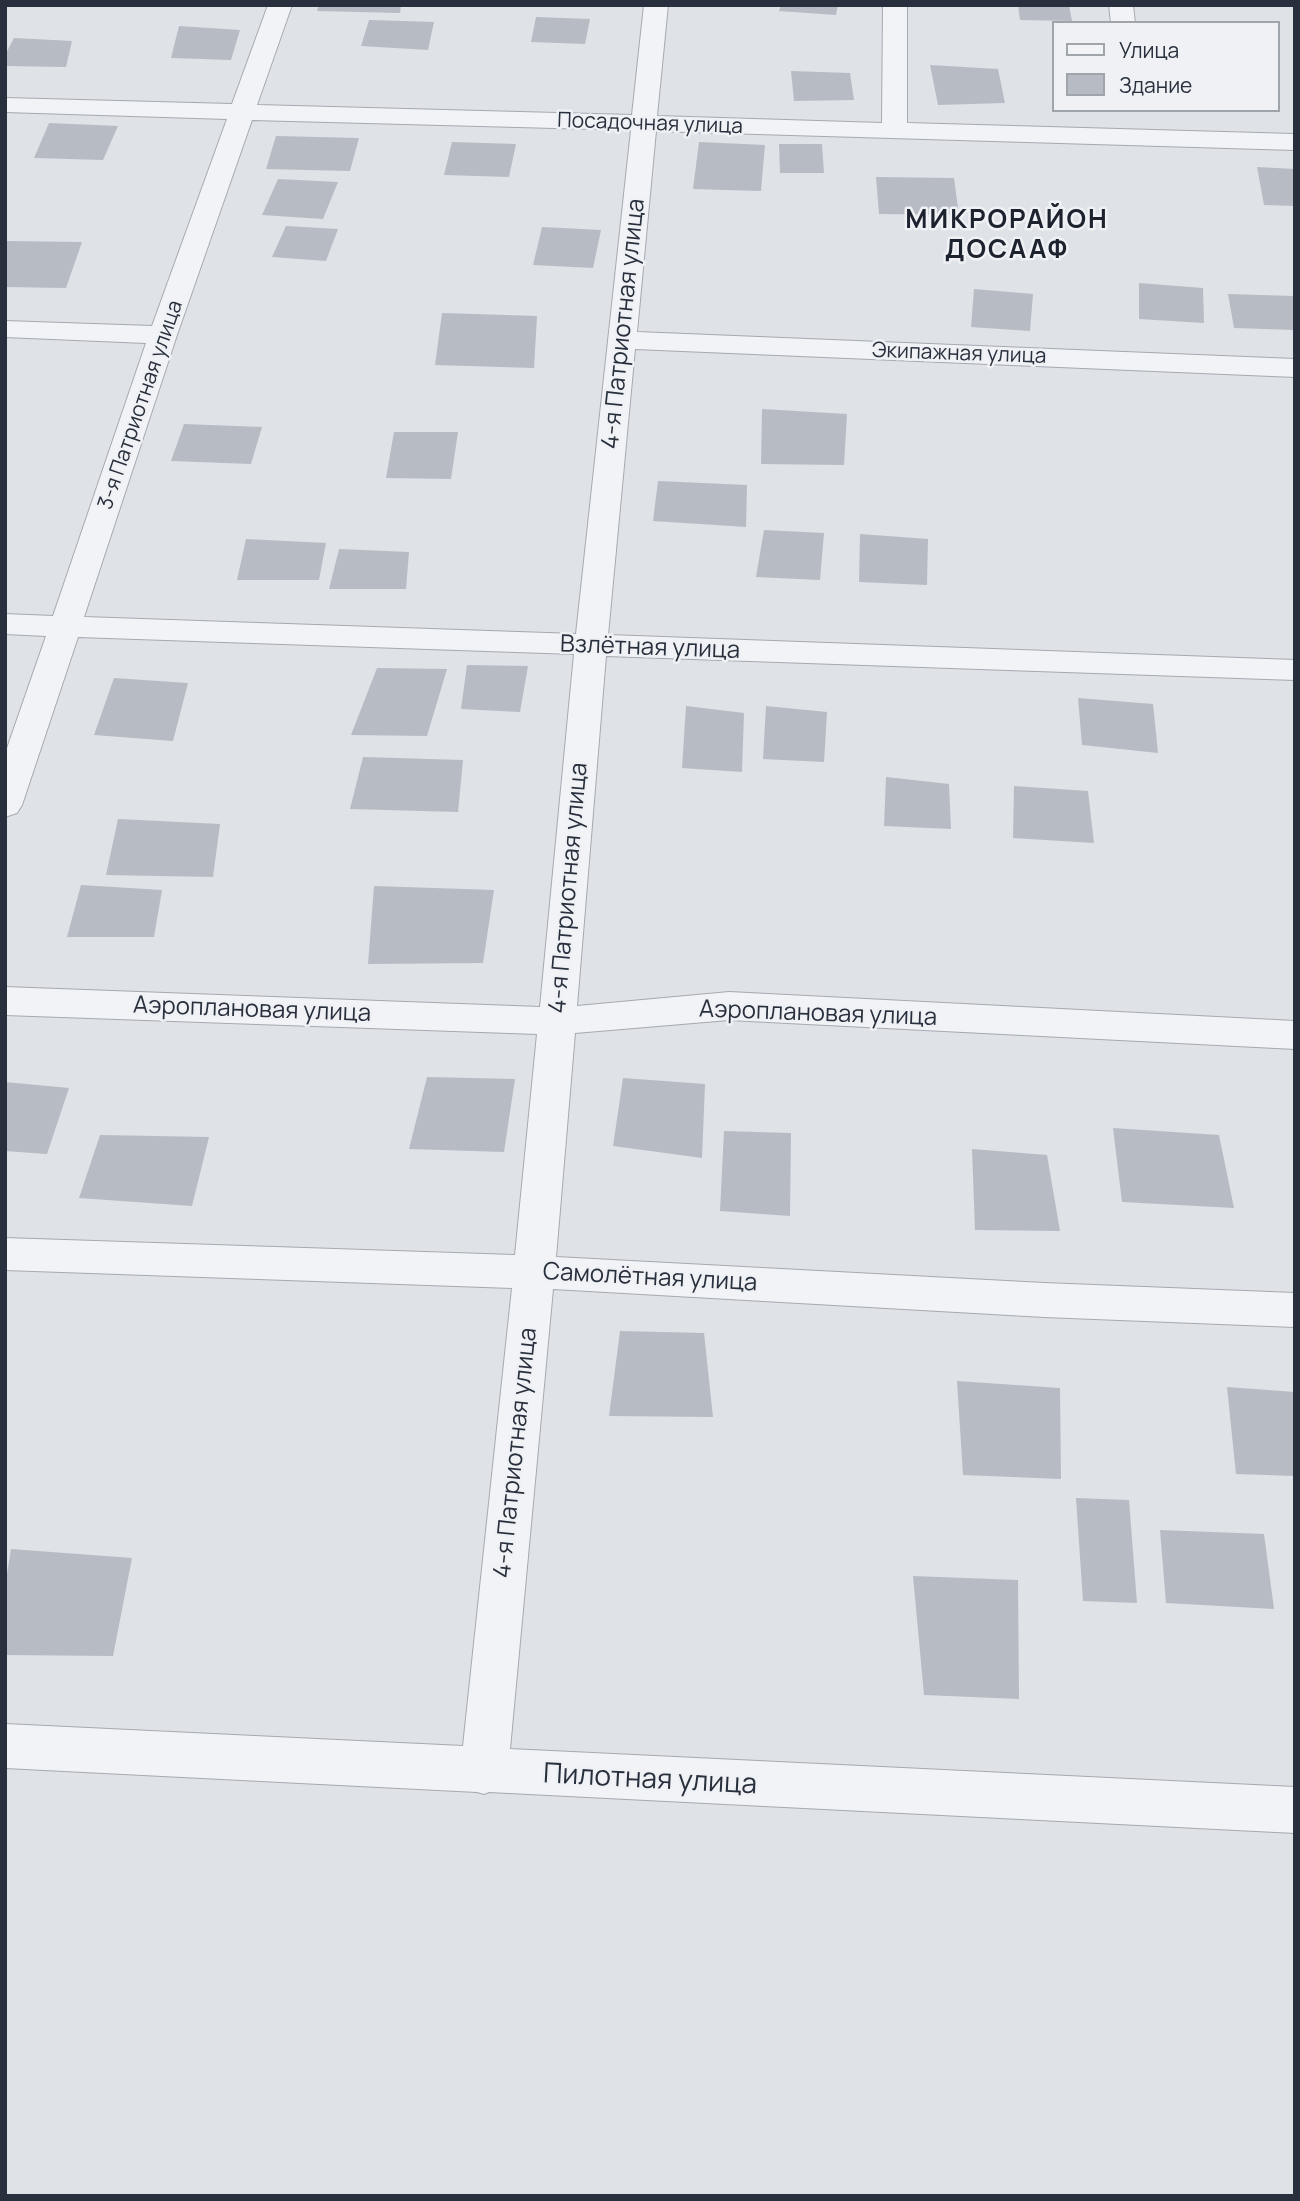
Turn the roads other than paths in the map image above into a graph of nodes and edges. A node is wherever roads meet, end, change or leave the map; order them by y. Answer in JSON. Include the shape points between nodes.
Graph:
{"nodes":[{"id":1,"x":280,"y":5,"type":"edge"},
{"id":2,"x":656,"y":5,"type":"edge"},
{"id":3,"x":895,"y":5,"type":"edge"},
{"id":4,"x":5,"y":105,"type":"edge"},
{"id":5,"x":1137,"y":112,"type":"edge"},
{"id":6,"x":243,"y":113,"type":"junction"},
{"id":7,"x":645,"y":124,"type":"junction"},
{"id":8,"x":894,"y":132,"type":"junction"},
{"id":9,"x":1141,"y":139,"type":"junction"},
{"id":10,"x":1295,"y":142,"type":"edge"},
{"id":11,"x":5,"y":329,"type":"edge"},
{"id":12,"x":163,"y":335,"type":"junction"},
{"id":13,"x":623,"y":340,"type":"junction"},
{"id":14,"x":1295,"y":368,"type":"edge"},
{"id":15,"x":5,"y":624,"type":"edge"},
{"id":16,"x":67,"y":626,"type":"junction"},
{"id":17,"x":591,"y":646,"type":"junction"},
{"id":18,"x":1295,"y":670,"type":"edge"},
{"id":19,"x":5,"y":805,"type":"edge"},
{"id":20,"x":5,"y":1001,"type":"edge"},
{"id":21,"x":557,"y":1021,"type":"junction"},
{"id":22,"x":1295,"y":1035,"type":"edge"},
{"id":23,"x":5,"y":1254,"type":"edge"},
{"id":24,"x":534,"y":1272,"type":"junction"},
{"id":25,"x":1295,"y":1310,"type":"edge"},
{"id":26,"x":5,"y":1746,"type":"edge"},
{"id":27,"x":484,"y":1772,"type":"junction"},
{"id":28,"x":1295,"y":1810,"type":"edge"}],
"edges":[{"from":1,"to":6,"type":"street","name":"3-я Патриотная улица"},
{"from":2,"to":7,"type":"street","name":"4-я Патриотная улица"},
{"from":3,"to":8,"type":"street"},
{"from":4,"to":6,"type":"street","name":"Посадочная улица"},
{"from":5,"to":9,"type":"street"},
{"from":6,"to":7,"type":"street","name":"Посадочная улица"},
{"from":6,"to":12,"type":"street","name":"3-я Патриотная улица"},
{"from":7,"to":8,"type":"street","name":"Посадочная улица"},
{"from":7,"to":13,"type":"street","name":"4-я Патриотная улица"},
{"from":8,"to":9,"type":"street","name":"Посадочная улица"},
{"from":9,"to":10,"type":"street","name":"Посадочная улица"},
{"from":11,"to":12,"type":"street"},
{"from":12,"to":16,"type":"street","name":"3-я Патриотная улица"},
{"from":13,"to":14,"type":"street","name":"Экипажная улица"},
{"from":13,"to":17,"type":"street","name":"4-я Патриотная улица"},
{"from":15,"to":16,"type":"street","name":"Взлётная улица"},
{"from":16,"to":17,"type":"street","name":"Взлётная улица"},
{"from":16,"to":19,"type":"street","name":"3-я Патриотная улица"},
{"from":17,"to":18,"type":"street","name":"Взлётная улица"},
{"from":17,"to":21,"type":"street","name":"4-я Патриотная улица"},
{"from":20,"to":21,"type":"street","name":"Аэроплановая улица"},
{"from":21,"to":22,"type":"street","name":"Аэроплановая улица","via":[[729,1006]]},
{"from":21,"to":24,"type":"street","name":"4-я Патриотная улица"},
{"from":23,"to":24,"type":"street","name":"Самолётная улица"},
{"from":24,"to":25,"type":"street","name":"Самолётная улица"},
{"from":24,"to":27,"type":"street","name":"4-я Патриотная улица"},
{"from":26,"to":27,"type":"street","name":"Пилотная улица"},
{"from":27,"to":28,"type":"street","name":"Пилотная улица"}]}
